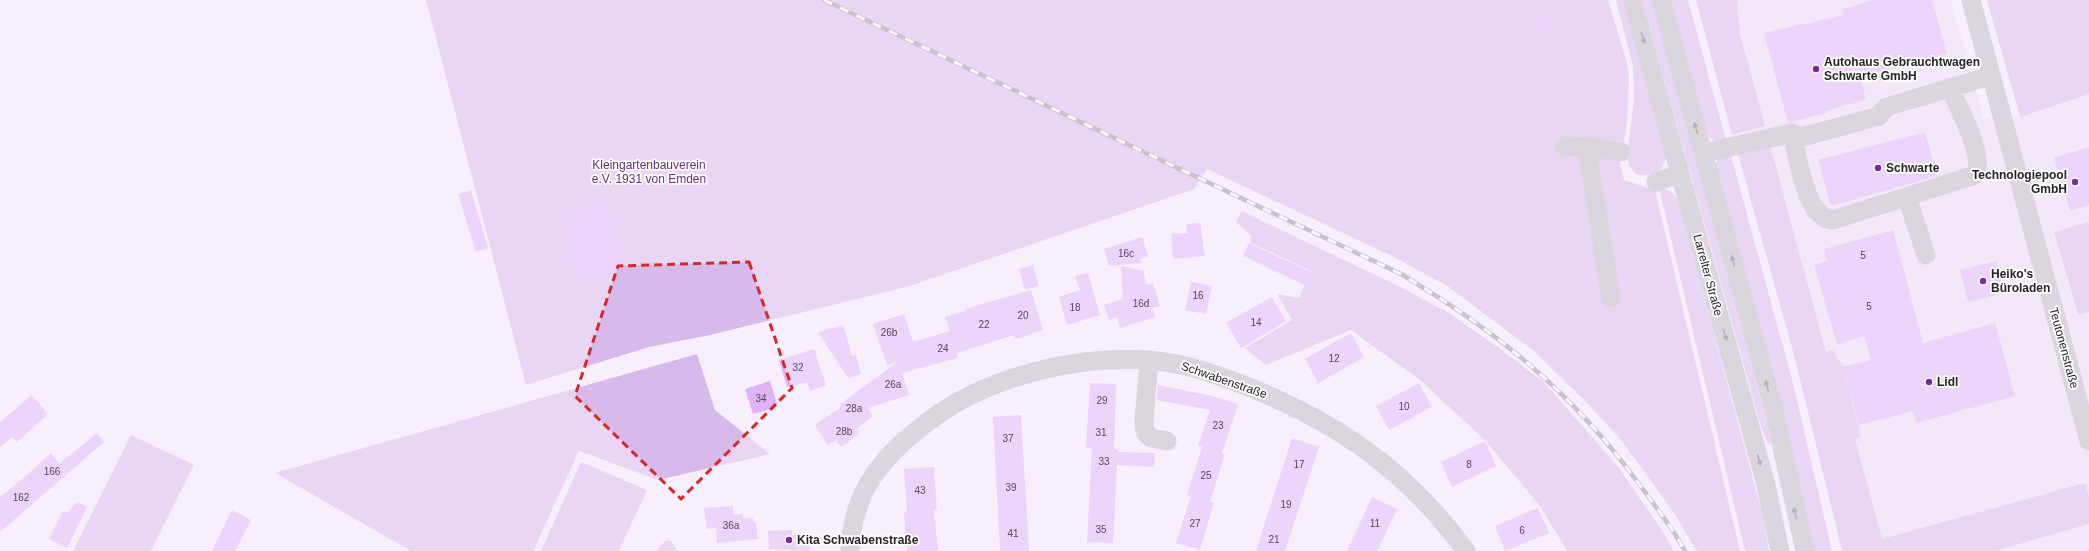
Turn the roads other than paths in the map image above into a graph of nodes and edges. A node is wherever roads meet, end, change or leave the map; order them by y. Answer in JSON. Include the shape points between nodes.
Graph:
{"nodes":[{"id":1,"x":1632,"y":0,"type":"edge"},
{"id":2,"x":1661,"y":0,"type":"edge"},
{"id":3,"x":1971,"y":0,"type":"edge"},
{"id":4,"x":1990,"y":76,"type":"junction"},
{"id":5,"x":1950,"y":88,"type":"junction"},
{"id":6,"x":1792,"y":133,"type":"junction"},
{"id":7,"x":1564,"y":146,"type":"dead end"},
{"id":8,"x":1588,"y":147,"type":"junction"},
{"id":9,"x":1621,"y":152,"type":"dead end"},
{"id":10,"x":1703,"y":153,"type":"junction"},
{"id":11,"x":1680,"y":174,"type":"junction"},
{"id":12,"x":1656,"y":182,"type":"dead end"},
{"id":13,"x":1908,"y":197,"type":"junction"},
{"id":14,"x":1926,"y":255,"type":"dead end"},
{"id":15,"x":1610,"y":298,"type":"dead end"},
{"id":16,"x":1148,"y":360,"type":"junction"},
{"id":17,"x":1167,"y":441,"type":"dead end"},
{"id":18,"x":2089,"y":441,"type":"edge"},
{"id":19,"x":850,"y":551,"type":"edge"},
{"id":20,"x":1466,"y":551,"type":"edge"},
{"id":21,"x":1780,"y":551,"type":"edge"},
{"id":22,"x":1805,"y":551,"type":"edge"}],
"edges":[{"from":1,"to":11,"type":"street","name":"Larrelter Straße","one_way":true},
{"from":10,"to":2,"type":"street","one_way":true},
{"from":3,"to":4,"type":"street","name":"Teutonenstraße"},
{"from":4,"to":5,"type":"street"},
{"from":4,"to":18,"type":"street","name":"Teutonenstraße"},
{"from":5,"to":6,"type":"street","via":[[1886,107],[1879,116],[1802,137]]},
{"from":5,"to":13,"type":"street","via":[[1971,137],[1978,170],[1975,175]]},
{"from":6,"to":10,"type":"street"},
{"from":6,"to":13,"type":"street","via":[[1809,199],[1819,215],[1826,220]]},
{"from":7,"to":8,"type":"street"},
{"from":8,"to":9,"type":"street"},
{"from":8,"to":15,"type":"street"},
{"from":22,"to":10,"type":"street","one_way":true,"via":[[1773,407]]},
{"from":11,"to":12,"type":"street"},
{"from":11,"to":21,"type":"street","name":"Larrelter Straße","one_way":true,"via":[[1765,481]]},
{"from":13,"to":14,"type":"street"},
{"from":16,"to":17,"type":"street","via":[[1145,432],[1151,438]]},
{"from":16,"to":19,"type":"street","name":"Schwabenstraße","via":[[1064,364],[1015,377],[983,389],[953,405],[904,441],[877,469],[858,508]]},
{"from":16,"to":20,"type":"street","name":"Schwabenstraße","via":[[1214,374],[1273,397],[1336,430],[1381,460],[1431,506]]}]}
